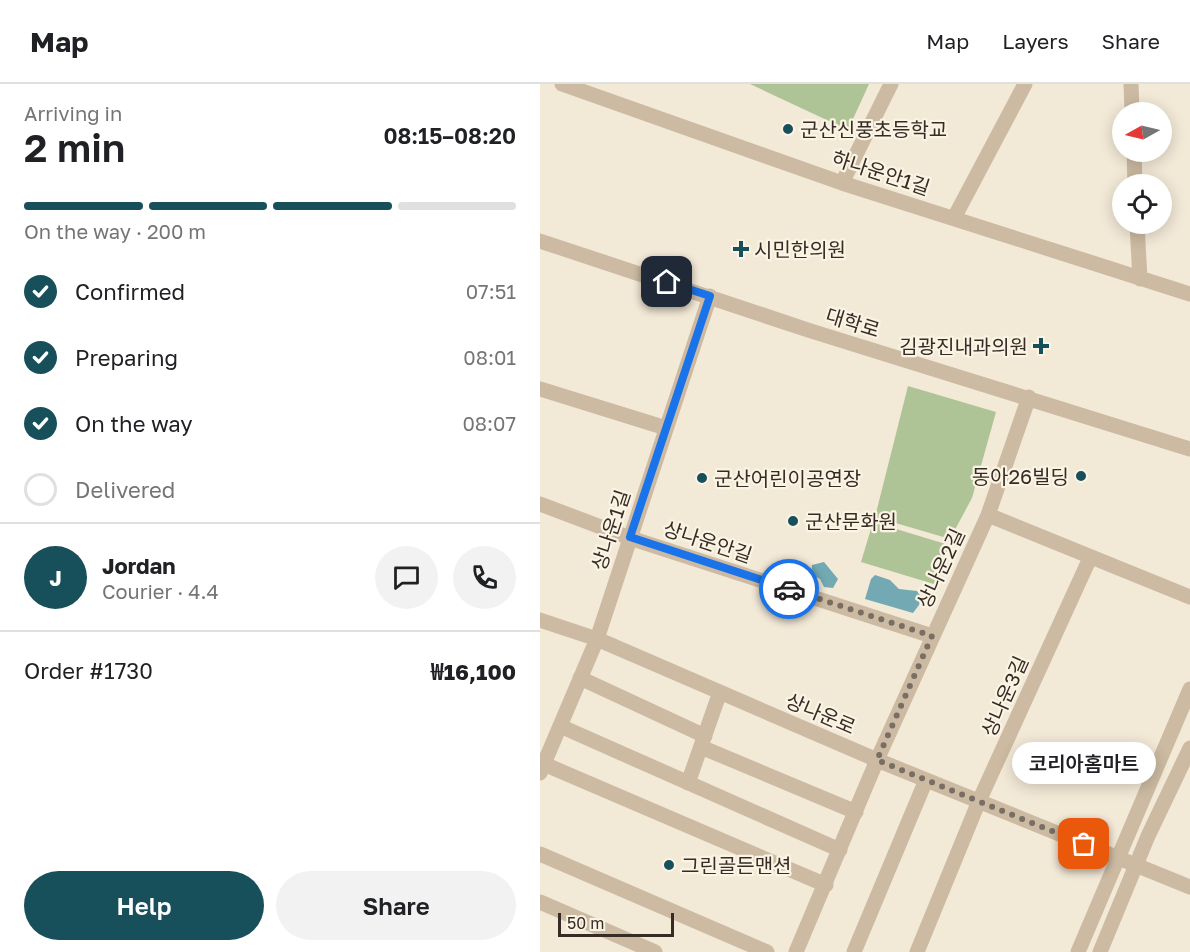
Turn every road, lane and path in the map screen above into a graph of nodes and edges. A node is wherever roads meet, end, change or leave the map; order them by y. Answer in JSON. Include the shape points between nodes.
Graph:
{"nodes":[{"id":1,"x":562,"y":84,"type":"edge"},
{"id":2,"x":891,"y":84,"type":"edge"},
{"id":3,"x":1025,"y":84,"type":"edge"},
{"id":4,"x":1131,"y":84,"type":"edge"},
{"id":5,"x":1132,"y":102,"type":"edge"},
{"id":6,"x":842,"y":183,"type":"junction"},
{"id":7,"x":954,"y":218,"type":"junction"},
{"id":8,"x":1138,"y":234,"type":"edge"},
{"id":9,"x":540,"y":241,"type":"edge"},
{"id":10,"x":1140,"y":279,"type":"junction"},
{"id":11,"x":1190,"y":294,"type":"edge"},
{"id":12,"x":710,"y":296,"type":"junction"},
{"id":13,"x":540,"y":389,"type":"edge"},
{"id":14,"x":1029,"y":397,"type":"junction"},
{"id":15,"x":666,"y":428,"type":"junction"},
{"id":16,"x":1190,"y":449,"type":"edge"},
{"id":17,"x":540,"y":504,"type":"edge"},
{"id":18,"x":988,"y":515,"type":"junction"},
{"id":19,"x":630,"y":537,"type":"junction"},
{"id":20,"x":1090,"y":558,"type":"junction"},
{"id":21,"x":1190,"y":597,"type":"edge"},
{"id":22,"x":540,"y":620,"type":"edge"},
{"id":23,"x":932,"y":636,"type":"junction"},
{"id":24,"x":597,"y":639,"type":"junction"},
{"id":25,"x":580,"y":678,"type":"junction"},
{"id":26,"x":1190,"y":689,"type":"edge"},
{"id":27,"x":720,"y":692,"type":"junction"},
{"id":28,"x":560,"y":726,"type":"junction"},
{"id":29,"x":703,"y":741,"type":"junction"},
{"id":30,"x":1190,"y":748,"type":"edge"},
{"id":31,"x":877,"y":760,"type":"junction"},
{"id":32,"x":542,"y":768,"type":"edge"},
{"id":33,"x":926,"y":780,"type":"junction"},
{"id":34,"x":688,"y":783,"type":"junction"},
{"id":35,"x":979,"y":801,"type":"junction"},
{"id":36,"x":856,"y":812,"type":"junction"},
{"id":37,"x":840,"y":850,"type":"junction"},
{"id":38,"x":540,"y":854,"type":"edge"},
{"id":39,"x":1118,"y":858,"type":"junction"},
{"id":40,"x":1137,"y":864,"type":"junction"},
{"id":41,"x":826,"y":885,"type":"junction"},
{"id":42,"x":1190,"y":887,"type":"edge"},
{"id":43,"x":540,"y":902,"type":"edge"},
{"id":44,"x":655,"y":952,"type":"edge"},
{"id":45,"x":767,"y":952,"type":"edge"},
{"id":46,"x":796,"y":952,"type":"edge"},
{"id":47,"x":854,"y":952,"type":"edge"},
{"id":48,"x":917,"y":952,"type":"edge"},
{"id":49,"x":1078,"y":952,"type":"edge"},
{"id":50,"x":1100,"y":952,"type":"edge"}],
"edges":[{"from":1,"to":6,"type":"street","name":"하나운안1길"},
{"from":2,"to":6,"type":"street"},
{"from":3,"to":7,"type":"street"},
{"from":4,"to":5,"type":"street"},
{"from":6,"to":7,"type":"street","name":"하나운안1길"},
{"from":7,"to":10,"type":"street","name":"하나운안1길"},
{"from":8,"to":10,"type":"street"},
{"from":9,"to":12,"type":"street","name":"대학로"},
{"from":10,"to":11,"type":"street","name":"하나운안1길"},
{"from":12,"to":14,"type":"street","name":"대학로","via":[[811,332]]},
{"from":12,"to":15,"type":"street","name":"상나운1길"},
{"from":13,"to":15,"type":"street"},
{"from":14,"to":16,"type":"street","name":"대학로"},
{"from":14,"to":18,"type":"street","name":"상나운2길"},
{"from":15,"to":19,"type":"street","name":"상나운1길"},
{"from":17,"to":19,"type":"street","name":"상나운안길"},
{"from":18,"to":20,"type":"street"},
{"from":18,"to":23,"type":"street","name":"상나운2길"},
{"from":19,"to":23,"type":"street","name":"상나운안길"},
{"from":19,"to":24,"type":"street","name":"상나운1길"},
{"from":20,"to":21,"type":"street"},
{"from":20,"to":35,"type":"street","name":"상나운3길"},
{"from":22,"to":24,"type":"street","name":"상나운로"},
{"from":23,"to":31,"type":"street","name":"상나운2길"},
{"from":24,"to":25,"type":"street","name":"상나운1길"},
{"from":24,"to":27,"type":"street","name":"상나운로"},
{"from":25,"to":28,"type":"street","name":"상나운1길"},
{"from":25,"to":29,"type":"street"},
{"from":26,"to":39,"type":"street"},
{"from":27,"to":29,"type":"street"},
{"from":27,"to":31,"type":"street","name":"상나운로"},
{"from":28,"to":32,"type":"street","name":"상나운1길"},
{"from":28,"to":34,"type":"street"},
{"from":29,"to":34,"type":"street"},
{"from":29,"to":36,"type":"street"},
{"from":30,"to":40,"type":"street"},
{"from":31,"to":33,"type":"street","name":"상나운로"},
{"from":31,"to":36,"type":"street","name":"상나운2길"},
{"from":32,"to":41,"type":"street"},
{"from":33,"to":35,"type":"street","name":"상나운로"},
{"from":33,"to":47,"type":"street"},
{"from":34,"to":37,"type":"street"},
{"from":35,"to":39,"type":"street","name":"상나운로"},
{"from":35,"to":48,"type":"street","name":"상나운3길"},
{"from":36,"to":37,"type":"street","name":"상나운2길"},
{"from":37,"to":41,"type":"street","name":"상나운2길"},
{"from":38,"to":45,"type":"street"},
{"from":39,"to":40,"type":"street","name":"상나운로"},
{"from":39,"to":49,"type":"street"},
{"from":40,"to":42,"type":"street","name":"상나운로"},
{"from":40,"to":50,"type":"street"},
{"from":41,"to":46,"type":"street","name":"상나운2길"},
{"from":43,"to":44,"type":"street"}]}
